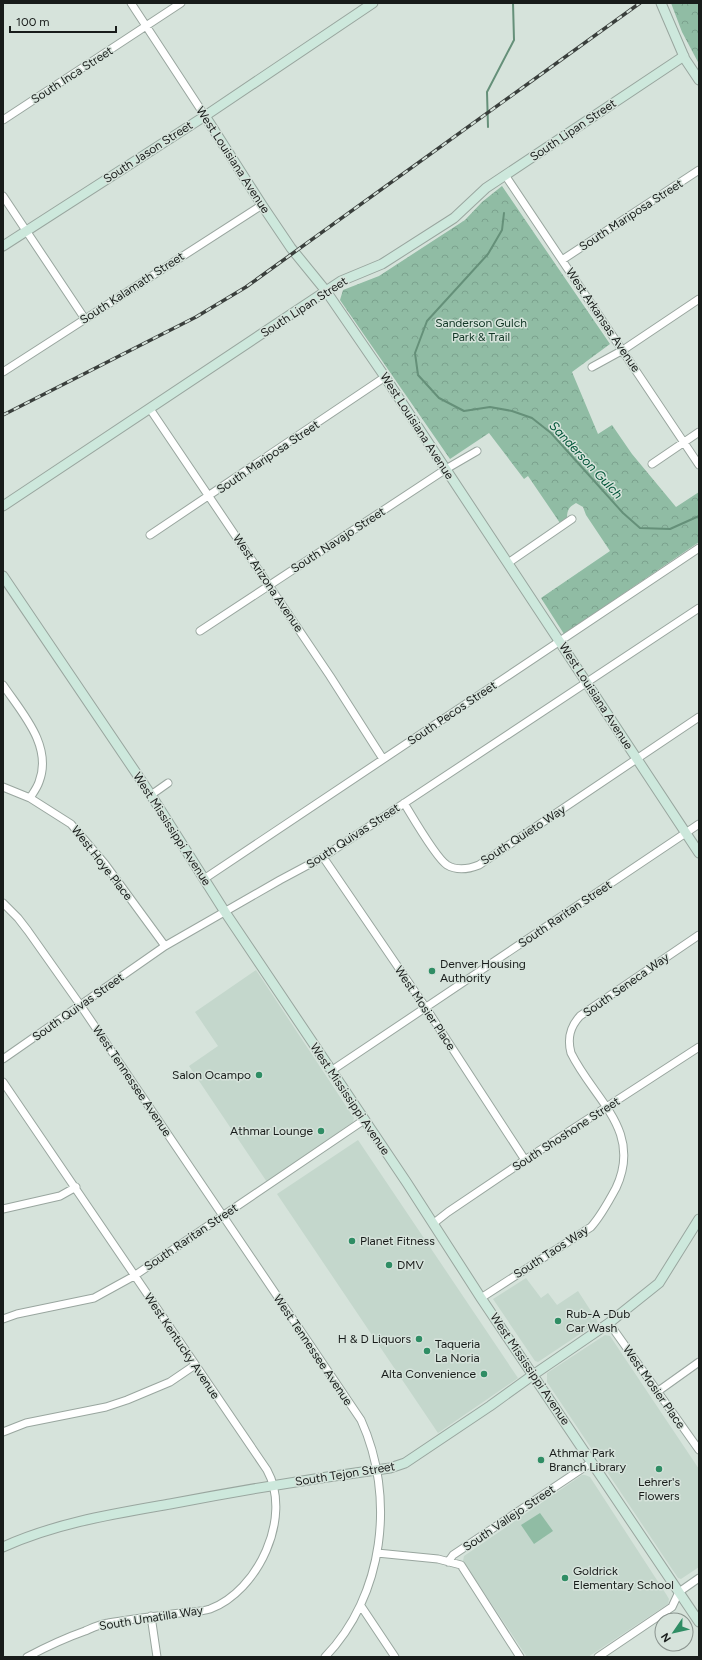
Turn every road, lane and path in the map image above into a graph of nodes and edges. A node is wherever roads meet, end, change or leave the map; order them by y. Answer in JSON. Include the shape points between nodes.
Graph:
{"nodes":[{"id":1,"x":131,"y":3,"type":"edge"},
{"id":2,"x":181,"y":3,"type":"edge"},
{"id":3,"x":373,"y":3,"type":"edge"},
{"id":4,"x":661,"y":3,"type":"edge"},
{"id":5,"x":146,"y":26,"type":"junction"},
{"id":6,"x":684,"y":56,"type":"junction"},
{"id":7,"x":699,"y":80,"type":"edge"},
{"id":8,"x":205,"y":116,"type":"junction"},
{"id":9,"x":3,"y":120,"type":"edge"},
{"id":10,"x":699,"y":170,"type":"edge"},
{"id":11,"x":505,"y":175,"type":"junction"},
{"id":12,"x":3,"y":196,"type":"edge"},
{"id":13,"x":262,"y":205,"type":"junction"},
{"id":14,"x":26,"y":231,"type":"junction"},
{"id":15,"x":3,"y":246,"type":"edge"},
{"id":16,"x":562,"y":260,"type":"junction"},
{"id":17,"x":326,"y":291,"type":"junction"},
{"id":18,"x":699,"y":299,"type":"edge"},
{"id":19,"x":85,"y":319,"type":"junction"},
{"id":20,"x":623,"y":350,"type":"junction"},
{"id":21,"x":592,"y":367,"type":"dead end"},
{"id":22,"x":3,"y":372,"type":"edge"},
{"id":23,"x":386,"y":377,"type":"junction"},
{"id":24,"x":150,"y":409,"type":"junction"},
{"id":25,"x":699,"y":432,"type":"edge"},
{"id":26,"x":684,"y":442,"type":"junction"},
{"id":27,"x":477,"y":451,"type":"dead end"},
{"id":28,"x":652,"y":464,"type":"dead end"},
{"id":29,"x":699,"y":465,"type":"edge"},
{"id":30,"x":446,"y":469,"type":"junction"},
{"id":31,"x":210,"y":496,"type":"junction"},
{"id":32,"x":3,"y":506,"type":"edge"},
{"id":33,"x":572,"y":519,"type":"dead end"},
{"id":34,"x":150,"y":535,"type":"dead end"},
{"id":35,"x":699,"y":548,"type":"edge"},
{"id":36,"x":508,"y":563,"type":"junction"},
{"id":37,"x":3,"y":576,"type":"edge"},
{"id":38,"x":269,"y":585,"type":"junction"},
{"id":39,"x":699,"y":608,"type":"edge"},
{"id":40,"x":200,"y":631,"type":"dead end"},
{"id":41,"x":559,"y":641,"type":"junction"},
{"id":42,"x":587,"y":682,"type":"junction"},
{"id":43,"x":3,"y":685,"type":"edge"},
{"id":44,"x":699,"y":717,"type":"edge"},
{"id":45,"x":383,"y":759,"type":"junction"},
{"id":46,"x":638,"y":760,"type":"junction"},
{"id":47,"x":168,"y":783,"type":"dead end"},
{"id":48,"x":3,"y":787,"type":"edge"},
{"id":49,"x":151,"y":795,"type":"junction"},
{"id":50,"x":30,"y":798,"type":"junction"},
{"id":51,"x":404,"y":803,"type":"junction"},
{"id":52,"x":699,"y":824,"type":"edge"},
{"id":53,"x":686,"y":833,"type":"junction"},
{"id":54,"x":699,"y":852,"type":"edge"},
{"id":55,"x":323,"y":857,"type":"junction"},
{"id":56,"x":204,"y":879,"type":"junction"},
{"id":57,"x":3,"y":903,"type":"edge"},
{"id":58,"x":225,"y":912,"type":"junction"},
{"id":59,"x":699,"y":935,"type":"edge"},
{"id":60,"x":165,"y":946,"type":"junction"},
{"id":61,"x":81,"y":1006,"type":"junction"},
{"id":62,"x":426,"y":1008,"type":"junction"},
{"id":63,"x":699,"y":1047,"type":"edge"},
{"id":64,"x":3,"y":1059,"type":"edge"},
{"id":65,"x":331,"y":1071,"type":"junction"},
{"id":66,"x":3,"y":1082,"type":"edge"},
{"id":67,"x":607,"y":1108,"type":"junction"},
{"id":68,"x":364,"y":1120,"type":"junction"},
{"id":69,"x":525,"y":1160,"type":"junction"},
{"id":70,"x":76,"y":1187,"type":"junction"},
{"id":71,"x":3,"y":1209,"type":"edge"},
{"id":72,"x":222,"y":1216,"type":"junction"},
{"id":73,"x":699,"y":1220,"type":"edge"},
{"id":74,"x":434,"y":1223,"type":"junction"},
{"id":75,"x":134,"y":1276,"type":"junction"},
{"id":76,"x":481,"y":1298,"type":"junction"},
{"id":77,"x":3,"y":1319,"type":"edge"},
{"id":78,"x":609,"y":1323,"type":"junction"},
{"id":79,"x":699,"y":1362,"type":"edge"},
{"id":80,"x":195,"y":1365,"type":"junction"},
{"id":81,"x":533,"y":1375,"type":"junction"},
{"id":82,"x":657,"y":1392,"type":"junction"},
{"id":83,"x":3,"y":1432,"type":"edge"},
{"id":84,"x":699,"y":1450,"type":"edge"},
{"id":85,"x":592,"y":1462,"type":"junction"},
{"id":86,"x":376,"y":1470,"type":"junction"},
{"id":87,"x":274,"y":1485,"type":"junction"},
{"id":88,"x":3,"y":1547,"type":"edge"},
{"id":89,"x":377,"y":1552,"type":"junction"},
{"id":90,"x":448,"y":1562,"type":"junction"},
{"id":91,"x":699,"y":1578,"type":"edge"},
{"id":92,"x":679,"y":1592,"type":"junction"},
{"id":93,"x":361,"y":1606,"type":"junction"},
{"id":94,"x":209,"y":1609,"type":"joint"},
{"id":95,"x":151,"y":1616,"type":"junction"},
{"id":96,"x":699,"y":1622,"type":"edge"},
{"id":97,"x":27,"y":1657,"type":"edge"},
{"id":98,"x":157,"y":1657,"type":"edge"},
{"id":99,"x":325,"y":1657,"type":"edge"},
{"id":100,"x":395,"y":1657,"type":"edge"},
{"id":101,"x":520,"y":1657,"type":"edge"},
{"id":102,"x":598,"y":1657,"type":"edge"}],
"edges":[{"from":1,"to":5,"type":"street","name":"West Louisiana Avenue"},
{"from":2,"to":5,"type":"street","name":"South Inca Street"},
{"from":3,"to":8,"type":"street","name":"South Jason Street"},
{"from":4,"to":6,"type":"street"},
{"from":5,"to":8,"type":"street","name":"West Louisiana Avenue"},
{"from":5,"to":9,"type":"street","name":"South Inca Street"},
{"from":6,"to":7,"type":"street"},
{"from":6,"to":11,"type":"street","name":"South Lipan Street"},
{"from":8,"to":13,"type":"street","name":"West Louisiana Avenue"},
{"from":8,"to":14,"type":"street","name":"South Jason Street"},
{"from":10,"to":16,"type":"street","name":"South Mariposa Street"},
{"from":11,"to":16,"type":"street","name":"West Arkansas Avenue"},
{"from":11,"to":17,"type":"street","name":"South Lipan Street","via":[[486,188],[454,218],[382,264],[341,281]]},
{"from":12,"to":14,"type":"street"},
{"from":13,"to":17,"type":"street","name":"West Louisiana Avenue","via":[[295,254]]},
{"from":13,"to":19,"type":"street","name":"South Kalamath Street"},
{"from":14,"to":15,"type":"street","name":"South Jason Street"},
{"from":14,"to":19,"type":"street"},
{"from":16,"to":20,"type":"street","name":"West Arkansas Avenue"},
{"from":17,"to":23,"type":"street","name":"West Louisiana Avenue"},
{"from":17,"to":24,"type":"street","name":"South Lipan Street"},
{"from":18,"to":20,"type":"street"},
{"from":19,"to":22,"type":"street","name":"South Kalamath Street"},
{"from":20,"to":21,"type":"street"},
{"from":20,"to":26,"type":"street","name":"West Arkansas Avenue"},
{"from":23,"to":30,"type":"street","name":"West Louisiana Avenue"},
{"from":23,"to":31,"type":"street","name":"South Mariposa Street"},
{"from":24,"to":31,"type":"street","name":"West Arizona Avenue"},
{"from":24,"to":32,"type":"street","name":"South Lipan Street"},
{"from":25,"to":26,"type":"street"},
{"from":26,"to":28,"type":"street"},
{"from":26,"to":29,"type":"street","name":"West Arkansas Avenue"},
{"from":27,"to":30,"type":"street","name":"South Navajo Street"},
{"from":30,"to":36,"type":"street","name":"West Louisiana Avenue"},
{"from":30,"to":38,"type":"street","name":"South Navajo Street"},
{"from":31,"to":34,"type":"street","name":"South Mariposa Street"},
{"from":31,"to":38,"type":"street","name":"West Arizona Avenue"},
{"from":33,"to":36,"type":"street"},
{"from":35,"to":41,"type":"street","name":"South Pecos Street"},
{"from":36,"to":41,"type":"street","name":"West Louisiana Avenue"},
{"from":37,"to":49,"type":"street","name":"West Mississippi Avenue"},
{"from":38,"to":40,"type":"street","name":"South Navajo Street"},
{"from":38,"to":45,"type":"street","name":"West Arizona Avenue"},
{"from":39,"to":42,"type":"street","name":"South Quivas Street"},
{"from":41,"to":42,"type":"street","name":"West Louisiana Avenue"},
{"from":41,"to":45,"type":"street","name":"South Pecos Street"},
{"from":42,"to":46,"type":"street","name":"West Louisiana Avenue"},
{"from":42,"to":51,"type":"street","name":"South Quivas Street"},
{"from":43,"to":50,"type":"street","via":[[38,742],[42,762],[41,773]]},
{"from":44,"to":46,"type":"street","name":"South Quieto Way"},
{"from":45,"to":56,"type":"street","name":"South Pecos Street"},
{"from":46,"to":51,"type":"street","name":"South Quieto Way","via":[[472,868],[453,867],[441,860]]},
{"from":46,"to":53,"type":"street","name":"West Louisiana Avenue"},
{"from":47,"to":49,"type":"street"},
{"from":48,"to":50,"type":"street","name":"West Hoye Place"},
{"from":49,"to":56,"type":"street","name":"West Mississippi Avenue"},
{"from":50,"to":60,"type":"street","name":"West Hoye Place","via":[[71,824],[105,864]]},
{"from":51,"to":55,"type":"street","name":"South Quivas Street"},
{"from":52,"to":53,"type":"street","name":"South Raritan Street"},
{"from":53,"to":54,"type":"street","name":"West Louisiana Avenue"},
{"from":53,"to":62,"type":"street","name":"South Raritan Street"},
{"from":55,"to":58,"type":"street","name":"South Quivas Street"},
{"from":55,"to":62,"type":"street","name":"West Mosier Place"},
{"from":56,"to":58,"type":"street","name":"West Mississippi Avenue"},
{"from":57,"to":61,"type":"street","name":"West Tennessee Avenue","via":[[28,931]]},
{"from":58,"to":60,"type":"street","name":"South Quivas Street"},
{"from":58,"to":65,"type":"street","name":"West Mississippi Avenue"},
{"from":59,"to":67,"type":"street","name":"South Seneca Way","via":[[580,1016],[571,1028],[571,1053]]},
{"from":60,"to":61,"type":"street","name":"South Quivas Street"},
{"from":61,"to":64,"type":"street","name":"South Quivas Street"},
{"from":61,"to":72,"type":"street","name":"West Tennessee Avenue"},
{"from":62,"to":65,"type":"street","name":"South Raritan Street"},
{"from":62,"to":69,"type":"street","name":"West Mosier Place"},
{"from":63,"to":67,"type":"street","name":"South Shoshone Street"},
{"from":65,"to":68,"type":"street","name":"West Mississippi Avenue"},
{"from":66,"to":70,"type":"street","name":"West Kentucky Avenue"},
{"from":67,"to":69,"type":"street","name":"South Shoshone Street"},
{"from":67,"to":76,"type":"street","name":"South Taos Way","via":[[621,1132],[624,1163],[618,1183],[599,1217],[582,1234]]},
{"from":68,"to":72,"type":"street","name":"South Raritan Street"},
{"from":68,"to":74,"type":"street","name":"West Mississippi Avenue"},
{"from":69,"to":74,"type":"street","name":"South Shoshone Street"},
{"from":70,"to":71,"type":"street","via":[[60,1196]]},
{"from":70,"to":75,"type":"street","name":"West Kentucky Avenue"},
{"from":72,"to":75,"type":"street","name":"South Raritan Street"},
{"from":72,"to":86,"type":"street","name":"West Tennessee Avenue","via":[[361,1420],[371,1445]]},
{"from":73,"to":78,"type":"street","name":"South Tejon Street","via":[[659,1283]]},
{"from":74,"to":76,"type":"street","name":"West Mississippi Avenue"},
{"from":75,"to":77,"type":"street","name":"South Raritan Street","via":[[94,1298]]},
{"from":75,"to":80,"type":"street","name":"West Kentucky Avenue"},
{"from":76,"to":81,"type":"street","name":"West Mississippi Avenue"},
{"from":78,"to":81,"type":"street","name":"South Tejon Street"},
{"from":78,"to":82,"type":"street","name":"West Mosier Place"},
{"from":79,"to":82,"type":"street"},
{"from":80,"to":83,"type":"street","via":[[170,1382],[127,1400],[106,1407],[26,1423]]},
{"from":80,"to":87,"type":"street","name":"West Kentucky Avenue","via":[[267,1470]]},
{"from":81,"to":85,"type":"street","name":"West Mississippi Avenue"},
{"from":81,"to":86,"type":"street","name":"South Tejon Street","via":[[405,1463]]},
{"from":82,"to":84,"type":"street","name":"West Mosier Place"},
{"from":85,"to":90,"type":"street","name":"South Vallejo Street","via":[[453,1555]]},
{"from":85,"to":92,"type":"street","name":"West Mississippi Avenue"},
{"from":86,"to":87,"type":"street","name":"South Tejon Street"},
{"from":86,"to":89,"type":"street","name":"West Tennessee Avenue","via":[[380,1521]]},
{"from":87,"to":88,"type":"street","name":"South Tejon Street","via":[[86,1519],[40,1532]]},
{"from":87,"to":94,"type":"street","name":"West Kentucky Avenue","via":[[275,1526],[265,1555],[253,1576],[230,1598]]},
{"from":89,"to":90,"type":"street"},
{"from":89,"to":93,"type":"street","via":[[375,1568]]},
{"from":90,"to":101,"type":"street","via":[[460,1565]]},
{"from":91,"to":92,"type":"street"},
{"from":92,"to":96,"type":"street","name":"West Mississippi Avenue"},
{"from":92,"to":102,"type":"street","via":[[672,1607]]},
{"from":93,"to":99,"type":"street","via":[[341,1639]]},
{"from":93,"to":100,"type":"street"},
{"from":94,"to":95,"type":"street","name":"South Umatilla Way"},
{"from":95,"to":97,"type":"street","name":"South Umatilla Way","via":[[105,1623],[56,1641]]},
{"from":95,"to":98,"type":"street"}]}
